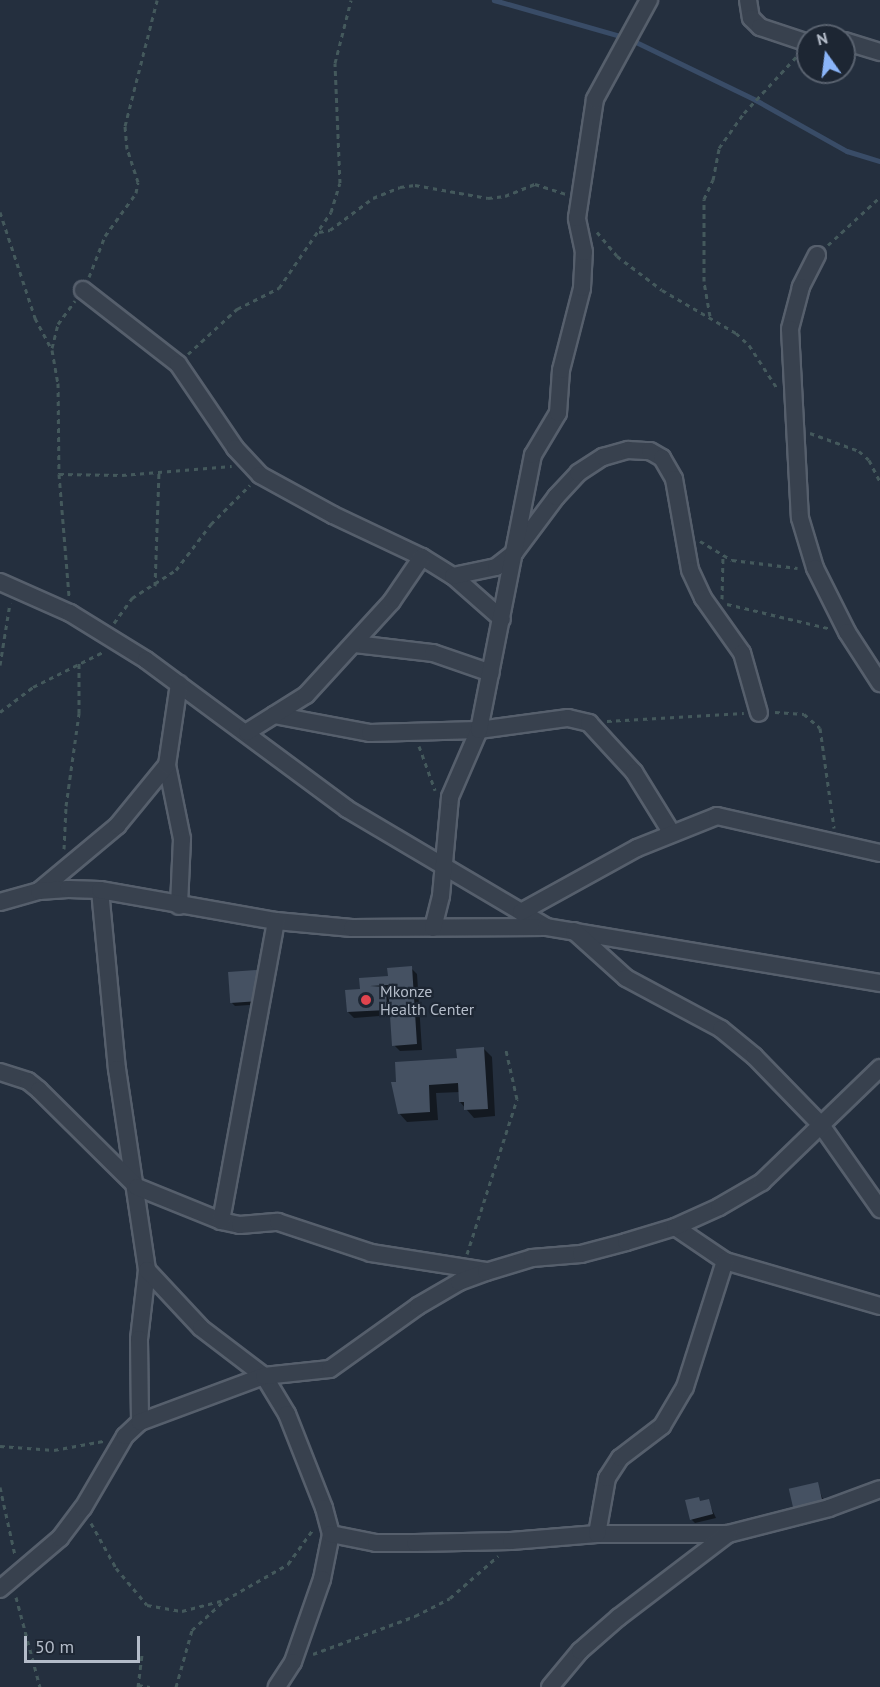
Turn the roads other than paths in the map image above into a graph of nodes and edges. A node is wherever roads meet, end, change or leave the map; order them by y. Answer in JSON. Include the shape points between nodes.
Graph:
{"nodes":[{"id":1,"x":649,"y":0,"type":"edge"},
{"id":2,"x":748,"y":0,"type":"edge"},
{"id":3,"x":796,"y":39,"type":"edge"},
{"id":4,"x":856,"y":45,"type":"edge"},
{"id":5,"x":880,"y":52,"type":"edge"},
{"id":6,"x":817,"y":255,"type":"road end"},
{"id":7,"x":83,"y":290,"type":"road end"},
{"id":8,"x":515,"y":552,"type":"junction"},
{"id":9,"x":422,"y":557,"type":"junction"},
{"id":10,"x":453,"y":576,"type":"junction"},
{"id":11,"x":6,"y":585,"type":"edge"},
{"id":12,"x":502,"y":619,"type":"junction"},
{"id":13,"x":355,"y":644,"type":"junction"},
{"id":14,"x":491,"y":674,"type":"junction"},
{"id":15,"x":880,"y":683,"type":"edge"},
{"id":16,"x":178,"y":684,"type":"junction"},
{"id":17,"x":759,"y":713,"type":"road end"},
{"id":18,"x":274,"y":715,"type":"junction"},
{"id":19,"x":479,"y":730,"type":"junction"},
{"id":20,"x":247,"y":732,"type":"junction"},
{"id":21,"x":167,"y":765,"type":"junction"},
{"id":22,"x":671,"y":831,"type":"junction"},
{"id":23,"x":880,"y":854,"type":"edge"},
{"id":24,"x":443,"y":865,"type":"junction"},
{"id":25,"x":100,"y":890,"type":"junction"},
{"id":26,"x":39,"y":891,"type":"junction"},
{"id":27,"x":0,"y":903,"type":"edge"},
{"id":28,"x":179,"y":906,"type":"junction"},
{"id":29,"x":521,"y":912,"type":"junction"},
{"id":30,"x":276,"y":921,"type":"junction"},
{"id":31,"x":546,"y":927,"type":"junction"},
{"id":32,"x":433,"y":928,"type":"junction"},
{"id":33,"x":574,"y":931,"type":"junction"},
{"id":34,"x":880,"y":983,"type":"edge"},
{"id":35,"x":880,"y":1068,"type":"edge"},
{"id":36,"x":0,"y":1072,"type":"edge"},
{"id":37,"x":821,"y":1125,"type":"junction"},
{"id":38,"x":137,"y":1187,"type":"junction"},
{"id":39,"x":880,"y":1209,"type":"edge"},
{"id":40,"x":221,"y":1221,"type":"junction"},
{"id":41,"x":675,"y":1227,"type":"junction"},
{"id":42,"x":725,"y":1262,"type":"junction"},
{"id":43,"x":147,"y":1270,"type":"junction"},
{"id":44,"x":486,"y":1272,"type":"junction"},
{"id":45,"x":880,"y":1306,"type":"edge"},
{"id":46,"x":264,"y":1376,"type":"junction"},
{"id":47,"x":140,"y":1422,"type":"junction"},
{"id":48,"x":880,"y":1489,"type":"edge"},
{"id":49,"x":331,"y":1534,"type":"junction"},
{"id":50,"x":597,"y":1534,"type":"junction"},
{"id":51,"x":728,"y":1534,"type":"junction"},
{"id":52,"x":10,"y":1582,"type":"edge"},
{"id":53,"x":277,"y":1687,"type":"edge"},
{"id":54,"x":550,"y":1687,"type":"edge"}],
"edges":[{"from":1,"to":8,"type":"street","via":[[595,99],[578,218],[584,252],[582,288],[561,370],[558,413],[533,455]]},
{"from":2,"to":3,"type":"street","via":[[751,18],[760,27]]},
{"from":4,"to":5,"type":"street"},
{"from":6,"to":15,"type":"street","via":[[801,287],[790,329],[798,430],[797,493],[815,568],[847,632]]},
{"from":7,"to":9,"type":"street","via":[[178,364],[254,469],[333,515]]},
{"from":8,"to":10,"type":"street","via":[[496,567]]},
{"from":8,"to":12,"type":"street"},
{"from":8,"to":17,"type":"street","via":[[578,473],[603,457],[628,450],[650,451],[662,458],[674,479],[690,570],[720,611],[742,653]]},
{"from":9,"to":10,"type":"street"},
{"from":9,"to":13,"type":"street"},
{"from":10,"to":12,"type":"street"},
{"from":11,"to":16,"type":"street","via":[[70,613]]},
{"from":12,"to":14,"type":"street"},
{"from":13,"to":14,"type":"street","via":[[433,653]]},
{"from":13,"to":18,"type":"street","via":[[306,695]]},
{"from":14,"to":19,"type":"street"},
{"from":16,"to":20,"type":"street"},
{"from":16,"to":21,"type":"street"},
{"from":18,"to":19,"type":"street","via":[[370,733]]},
{"from":18,"to":20,"type":"street"},
{"from":19,"to":22,"type":"street","via":[[568,718],[589,723],[634,772]]},
{"from":19,"to":24,"type":"street","via":[[450,797]]},
{"from":20,"to":24,"type":"street","via":[[347,809]]},
{"from":21,"to":26,"type":"street","via":[[117,826]]},
{"from":21,"to":28,"type":"street","via":[[182,839]]},
{"from":22,"to":23,"type":"street","via":[[717,816]]},
{"from":22,"to":29,"type":"street"},
{"from":24,"to":29,"type":"street"},
{"from":24,"to":32,"type":"street"},
{"from":25,"to":26,"type":"street"},
{"from":25,"to":28,"type":"street"},
{"from":25,"to":38,"type":"street","via":[[117,1070]]},
{"from":26,"to":27,"type":"street"},
{"from":28,"to":30,"type":"street"},
{"from":29,"to":31,"type":"street"},
{"from":30,"to":32,"type":"street","via":[[352,928]]},
{"from":30,"to":40,"type":"street"},
{"from":31,"to":32,"type":"street"},
{"from":31,"to":33,"type":"street"},
{"from":33,"to":34,"type":"street"},
{"from":33,"to":37,"type":"street","via":[[626,978],[721,1029]]},
{"from":35,"to":37,"type":"street"},
{"from":36,"to":38,"type":"street","via":[[28,1081],[39,1090]]},
{"from":37,"to":39,"type":"street"},
{"from":37,"to":41,"type":"street","via":[[762,1182]]},
{"from":38,"to":40,"type":"street"},
{"from":38,"to":43,"type":"street"},
{"from":40,"to":44,"type":"street","via":[[240,1225],[278,1222],[371,1253]]},
{"from":41,"to":42,"type":"street"},
{"from":41,"to":44,"type":"street","via":[[581,1254],[532,1258]]},
{"from":42,"to":45,"type":"street"},
{"from":42,"to":50,"type":"street","via":[[685,1387],[662,1426],[620,1458],[607,1478]]},
{"from":43,"to":46,"type":"street","via":[[201,1328]]},
{"from":43,"to":47,"type":"street","via":[[139,1339]]},
{"from":44,"to":46,"type":"street","via":[[459,1282],[418,1306],[330,1369]]},
{"from":46,"to":47,"type":"street"},
{"from":46,"to":49,"type":"street","via":[[287,1414]]},
{"from":47,"to":52,"type":"street","via":[[125,1436],[83,1508],[60,1538]]},
{"from":48,"to":51,"type":"street","via":[[829,1508]]},
{"from":49,"to":50,"type":"street","via":[[376,1543],[511,1541]]},
{"from":49,"to":53,"type":"street","via":[[311,1617],[293,1662]]},
{"from":50,"to":51,"type":"street"},
{"from":51,"to":54,"type":"street","via":[[619,1617],[580,1651]]}]}
